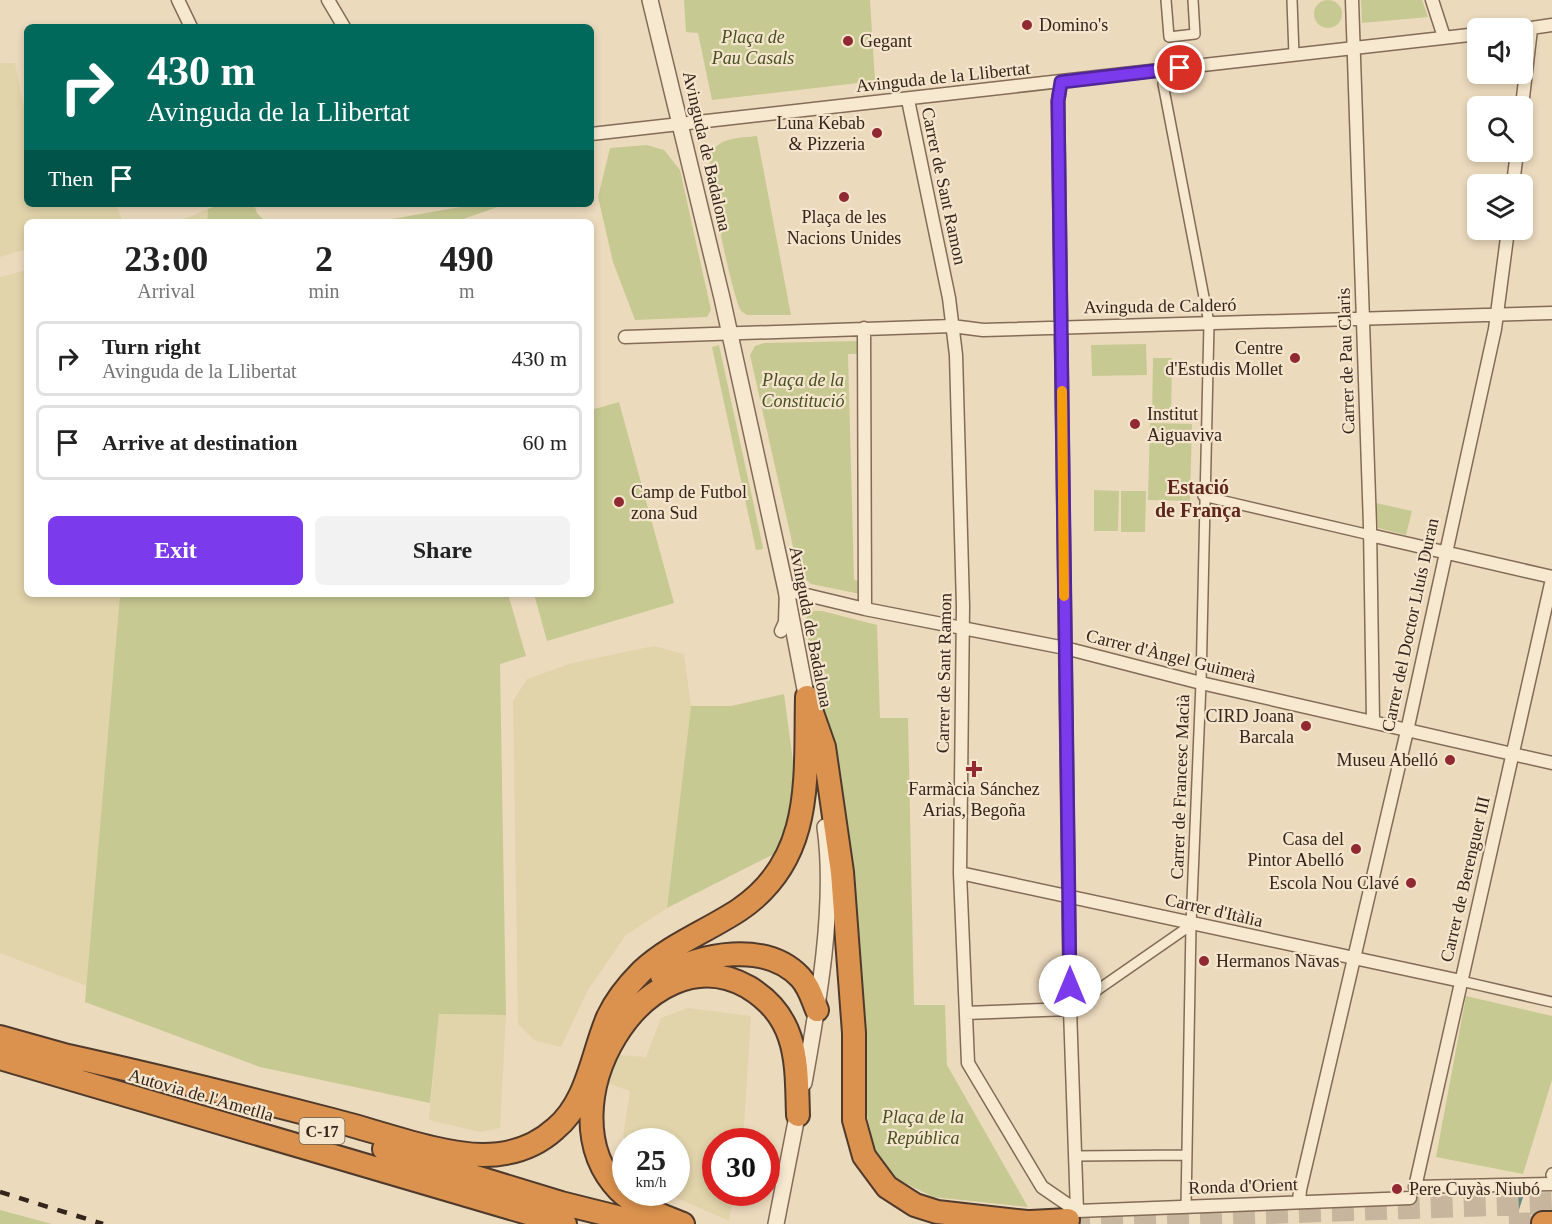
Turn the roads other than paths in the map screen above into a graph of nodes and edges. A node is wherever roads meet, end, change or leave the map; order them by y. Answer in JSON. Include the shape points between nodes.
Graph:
{"nodes":[{"id":1,"x":178,"y":0,"type":"edge"},
{"id":2,"x":328,"y":0,"type":"edge"},
{"id":3,"x":650,"y":0,"type":"edge"},
{"id":4,"x":657,"y":0,"type":"edge"},
{"id":5,"x":1166,"y":0,"type":"edge"},
{"id":6,"x":1193,"y":0,"type":"edge"},
{"id":7,"x":1292,"y":0,"type":"edge"},
{"id":8,"x":1352,"y":0,"type":"edge"},
{"id":9,"x":1432,"y":0,"type":"edge"},
{"id":10,"x":190,"y":24,"type":"edge"},
{"id":11,"x":342,"y":24,"type":"edge"},
{"id":12,"x":1552,"y":25,"type":"edge"},
{"id":13,"x":1533,"y":28,"type":"edge"},
{"id":14,"x":1467,"y":35,"type":"edge"},
{"id":15,"x":1444,"y":37,"type":"junction"},
{"id":16,"x":663,"y":44,"type":"junction"},
{"id":17,"x":1355,"y":47,"type":"junction"},
{"id":18,"x":1294,"y":56,"type":"junction"},
{"id":19,"x":1061,"y":82,"type":"junction"},
{"id":20,"x":1163,"y":84,"type":"dead end"},
{"id":21,"x":908,"y":100,"type":"junction"},
{"id":22,"x":680,"y":124,"type":"junction"},
{"id":23,"x":594,"y":134,"type":"edge"},
{"id":24,"x":1507,"y":240,"type":"edge"},
{"id":25,"x":1552,"y":313,"type":"edge"},
{"id":26,"x":1498,"y":314,"type":"junction"},
{"id":27,"x":1362,"y":318,"type":"junction"},
{"id":28,"x":1209,"y":323,"type":"junction"},
{"id":29,"x":952,"y":326,"type":"junction"},
{"id":30,"x":1061,"y":326,"type":"junction"},
{"id":31,"x":864,"y":328,"type":"junction"},
{"id":32,"x":728,"y":332,"type":"junction"},
{"id":33,"x":625,"y":337,"type":"dead end"},
{"id":34,"x":1203,"y":496,"type":"junction"},
{"id":35,"x":1370,"y":535,"type":"junction"},
{"id":36,"x":1443,"y":553,"type":"junction"},
{"id":37,"x":1552,"y":578,"type":"edge"},
{"id":38,"x":786,"y":590,"type":"junction"},
{"id":39,"x":866,"y":609,"type":"junction"},
{"id":40,"x":962,"y":627,"type":"junction"},
{"id":41,"x":781,"y":631,"type":"dead end"},
{"id":42,"x":1065,"y":648,"type":"junction"},
{"id":43,"x":1201,"y":683,"type":"junction"},
{"id":44,"x":807,"y":697,"type":"junction"},
{"id":45,"x":1373,"y":720,"type":"junction"},
{"id":46,"x":1407,"y":731,"type":"junction"},
{"id":47,"x":1511,"y":754,"type":"junction"},
{"id":48,"x":1552,"y":763,"type":"edge"},
{"id":49,"x":960,"y":873,"type":"junction"},
{"id":50,"x":1070,"y":894,"type":"junction"},
{"id":51,"x":1191,"y":925,"type":"junction"},
{"id":52,"x":1353,"y":958,"type":"junction"},
{"id":53,"x":1461,"y":981,"type":"junction"},
{"id":54,"x":1552,"y":1002,"type":"edge"},
{"id":55,"x":1070,"y":1009,"type":"junction"},
{"id":56,"x":817,"y":1010,"type":"junction"},
{"id":57,"x":966,"y":1013,"type":"junction"},
{"id":58,"x":0,"y":1037,"type":"edge"},
{"id":59,"x":598,"y":1047,"type":"junction"},
{"id":60,"x":68,"y":1056,"type":"junction"},
{"id":61,"x":0,"y":1058,"type":"edge"},
{"id":62,"x":798,"y":1115,"type":"junction"},
{"id":63,"x":1187,"y":1155,"type":"junction"},
{"id":64,"x":1075,"y":1156,"type":"junction"},
{"id":65,"x":1551,"y":1179,"type":"edge"},
{"id":66,"x":1413,"y":1192,"type":"junction"},
{"id":67,"x":1299,"y":1202,"type":"junction"},
{"id":68,"x":1186,"y":1207,"type":"junction"},
{"id":69,"x":1073,"y":1215,"type":"junction"},
{"id":70,"x":1016,"y":1223,"type":"edge"},
{"id":71,"x":565,"y":1224,"type":"edge"},
{"id":72,"x":645,"y":1224,"type":"edge"},
{"id":73,"x":683,"y":1224,"type":"edge"},
{"id":74,"x":776,"y":1224,"type":"edge"}],
"edges":[{"from":1,"to":10,"type":"street"},
{"from":2,"to":11,"type":"street"},
{"from":3,"to":16,"type":"street","name":"Avinguda de Badalona"},
{"from":4,"to":16,"type":"street","name":"Avinguda de Badalona"},
{"from":5,"to":6,"type":"street","via":[[1169,37],[1195,34]]},
{"from":7,"to":18,"type":"street"},
{"from":8,"to":17,"type":"street","name":"Carrer de Pau Claris"},
{"from":9,"to":15,"type":"street"},
{"from":12,"to":13,"type":"street"},
{"from":14,"to":15,"type":"street","name":"Avinguda de la Llibertat"},
{"from":15,"to":17,"type":"street","name":"Avinguda de la Llibertat"},
{"from":16,"to":22,"type":"street","name":"Avinguda de Badalona"},
{"from":17,"to":18,"type":"street","name":"Avinguda de la Llibertat"},
{"from":17,"to":27,"type":"street","name":"Carrer de Pau Claris"},
{"from":18,"to":19,"type":"street","name":"Avinguda de la Llibertat"},
{"from":19,"to":21,"type":"street","name":"Avinguda de la Llibertat"},
{"from":19,"to":30,"type":"street"},
{"from":20,"to":28,"type":"street","name":"Carrer de Francesc Macià"},
{"from":21,"to":22,"type":"street","name":"Avinguda de la Llibertat"},
{"from":21,"to":29,"type":"street","name":"Carrer de Sant Ramon"},
{"from":22,"to":23,"type":"street","name":"Avinguda de la Llibertat"},
{"from":22,"to":32,"type":"street","name":"Avinguda de Badalona"},
{"from":24,"to":26,"type":"street","name":"Carrer del Doctor Lluís Duran"},
{"from":25,"to":26,"type":"street","name":"Avinguda de Calderó"},
{"from":26,"to":27,"type":"street","name":"Avinguda de Calderó"},
{"from":26,"to":36,"type":"street","name":"Carrer del Doctor Lluís Duran"},
{"from":27,"to":28,"type":"street","name":"Avinguda de Calderó"},
{"from":27,"to":35,"type":"street","name":"Carrer de Pau Claris"},
{"from":28,"to":30,"type":"street","name":"Avinguda de Calderó"},
{"from":28,"to":34,"type":"street","name":"Carrer de Francesc Macià"},
{"from":29,"to":30,"type":"street","name":"Avinguda de Calderó","via":[[983,330]]},
{"from":29,"to":31,"type":"street","name":"Avinguda de Calderó"},
{"from":29,"to":40,"type":"street","name":"Carrer de Sant Ramon","via":[[956,355]]},
{"from":30,"to":42,"type":"street"},
{"from":31,"to":32,"type":"street","name":"Avinguda de Calderó"},
{"from":31,"to":39,"type":"street"},
{"from":32,"to":33,"type":"street","name":"Avinguda de Calderó"},
{"from":32,"to":38,"type":"street","name":"Avinguda de Badalona"},
{"from":34,"to":35,"type":"street"},
{"from":34,"to":43,"type":"street","name":"Carrer de Francesc Macià"},
{"from":35,"to":36,"type":"street"},
{"from":35,"to":45,"type":"street","name":"Carrer de Pau Claris"},
{"from":36,"to":37,"type":"street"},
{"from":36,"to":46,"type":"street","name":"Carrer del Doctor Lluís Duran"},
{"from":37,"to":47,"type":"street","name":"Carrer de Berenguer III"},
{"from":38,"to":39,"type":"street","name":"Carrer d'Àngel Guimerà"},
{"from":38,"to":41,"type":"street"},
{"from":38,"to":44,"type":"street","name":"Avinguda de Badalona"},
{"from":39,"to":40,"type":"street","name":"Carrer d'Àngel Guimerà"},
{"from":40,"to":42,"type":"street","name":"Carrer d'Àngel Guimerà"},
{"from":40,"to":49,"type":"street","name":"Carrer de Sant Ramon"},
{"from":42,"to":43,"type":"street","name":"Carrer d'Àngel Guimerà"},
{"from":42,"to":50,"type":"street"},
{"from":43,"to":45,"type":"street","name":"Carrer d'Àngel Guimerà"},
{"from":43,"to":51,"type":"street","name":"Carrer de Francesc Macià"},
{"from":44,"to":56,"type":"street","name":"Avinguda de Badalona","via":[[827,841],[826,926]]},
{"from":44,"to":59,"type":"highway","via":[[803,801],[798,830],[782,867],[741,908],[643,971],[621,996]]},
{"from":44,"to":70,"type":"highway","via":[[824,747],[842,872],[854,1033],[854,1120],[864,1156],[887,1187],[915,1205],[937,1212]]},
{"from":45,"to":46,"type":"street","name":"Carrer d'Àngel Guimerà"},
{"from":46,"to":47,"type":"street","name":"Carrer d'Àngel Guimerà"},
{"from":46,"to":52,"type":"street","name":"Carrer del Doctor Lluís Duran"},
{"from":47,"to":48,"type":"street","name":"Carrer d'Àngel Guimerà"},
{"from":47,"to":53,"type":"street","name":"Carrer de Berenguer III"},
{"from":49,"to":50,"type":"street","name":"Carrer d'Itàlia"},
{"from":49,"to":57,"type":"street","name":"Carrer de Sant Ramon"},
{"from":50,"to":51,"type":"street","name":"Carrer d'Itàlia"},
{"from":50,"to":55,"type":"street"},
{"from":51,"to":52,"type":"street","name":"Carrer d'Itàlia"},
{"from":51,"to":55,"type":"street"},
{"from":51,"to":63,"type":"street","name":"Carrer de Francesc Macià"},
{"from":52,"to":53,"type":"street","name":"Carrer d'Itàlia"},
{"from":52,"to":67,"type":"street","name":"Carrer del Doctor Lluís Duran"},
{"from":53,"to":54,"type":"street"},
{"from":53,"to":66,"type":"street","name":"Carrer de Berenguer III"},
{"from":55,"to":57,"type":"street"},
{"from":55,"to":64,"type":"street"},
{"from":56,"to":59,"type":"highway","via":[[801,978],[780,963],[752,955],[718,956],[675,968],[648,985]]},
{"from":56,"to":62,"type":"street","name":"Avinguda de Badalona"},
{"from":57,"to":69,"type":"street","name":"Carrer de Sant Ramon","via":[[968,1063],[1042,1187]]},
{"from":58,"to":60,"type":"highway","name":"Autovia de l'Ametlla","number":"C-17"},
{"from":59,"to":60,"type":"highway","via":[[578,1098],[558,1127],[521,1149],[483,1155],[462,1154],[246,1096]]},
{"from":60,"to":72,"type":"highway","name":"Autovia de l'Ametlla","number":"C-17","via":[[561,1203]]},
{"from":61,"to":71,"type":"highway","number":"C-17"},
{"from":62,"to":73,"type":"highway","via":[[791,1040],[777,1011],[757,993],[726,978],[701,976],[670,986],[640,1005],[614,1036],[598,1072],[591,1108],[595,1148],[600,1163],[621,1191],[647,1209]]},
{"from":62,"to":74,"type":"street","name":"Avinguda de Badalona"},
{"from":63,"to":64,"type":"street"},
{"from":63,"to":68,"type":"street","name":"Carrer de Francesc Macià"},
{"from":64,"to":69,"type":"street"},
{"from":65,"to":66,"type":"street","name":"Ronda d'Orient"},
{"from":66,"to":67,"type":"street","name":"Ronda d'Orient"},
{"from":67,"to":68,"type":"street","name":"Ronda d'Orient"},
{"from":68,"to":69,"type":"street","name":"Ronda d'Orient"},
{"from":69,"to":70,"type":"highway"}]}
